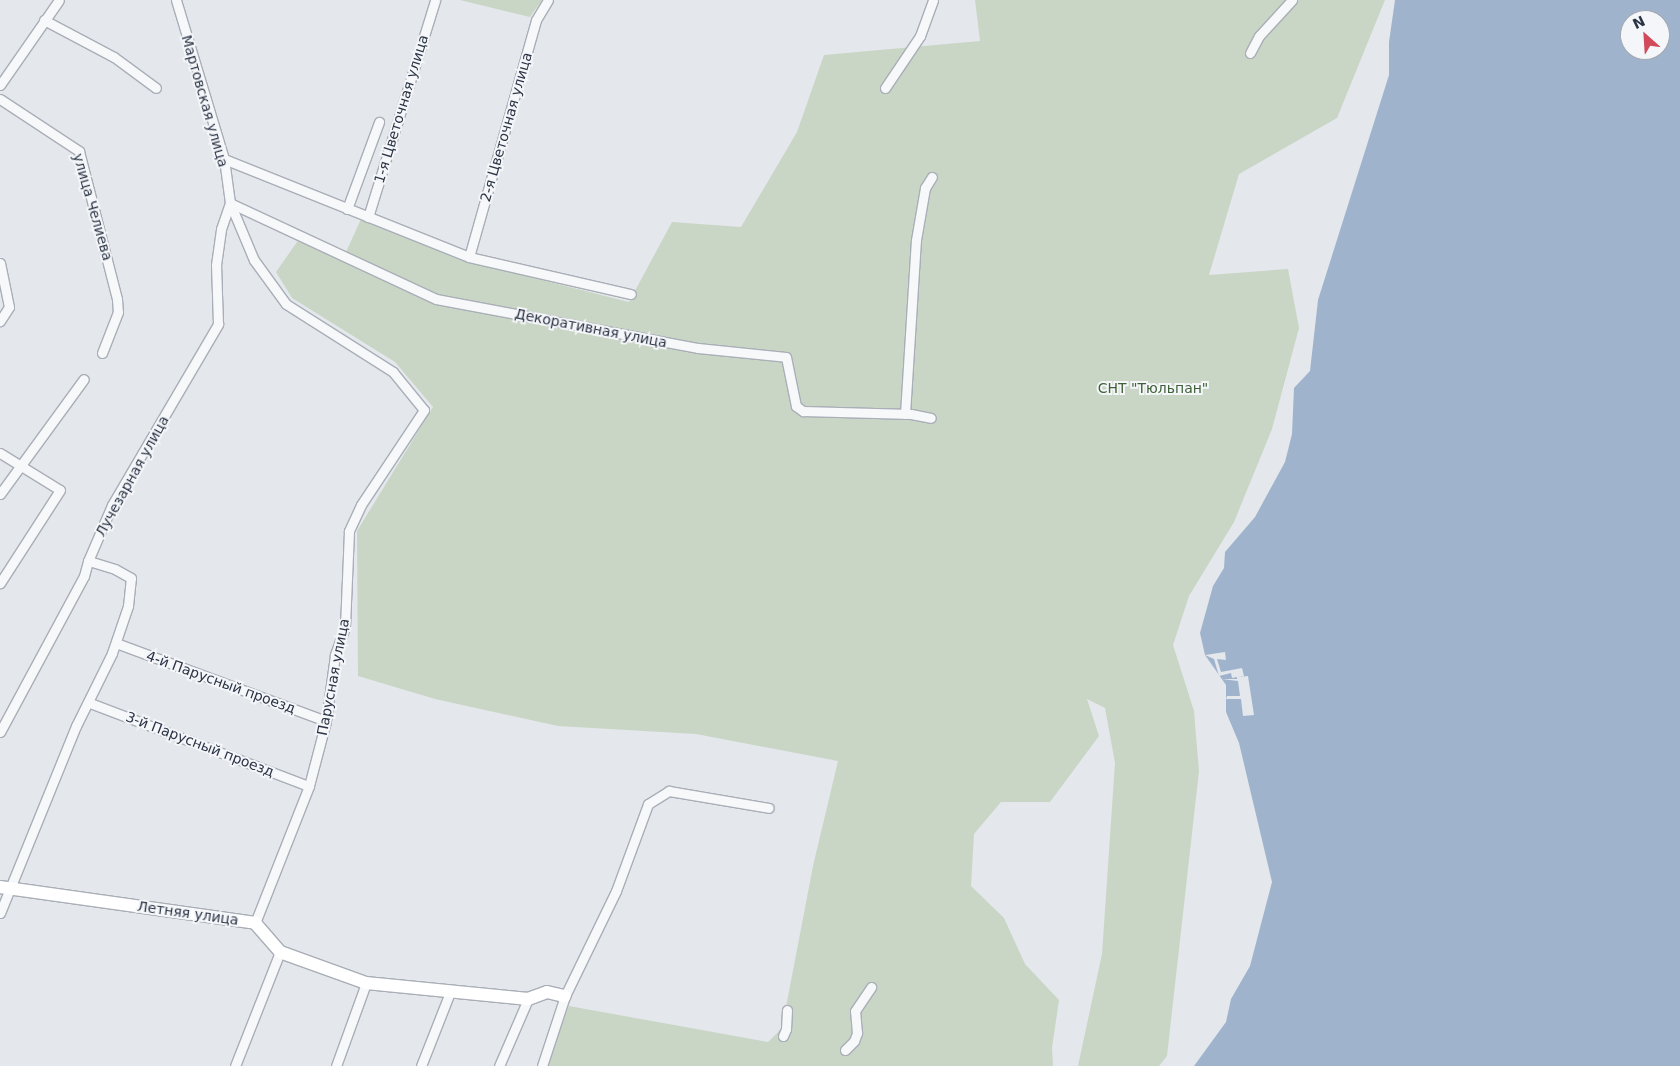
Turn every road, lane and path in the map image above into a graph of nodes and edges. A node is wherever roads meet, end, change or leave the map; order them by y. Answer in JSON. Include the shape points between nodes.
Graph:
{"nodes":[{"id":1,"x":58,"y":0,"type":"edge"},
{"id":2,"x":176,"y":0,"type":"edge"},
{"id":3,"x":435,"y":0,"type":"edge"},
{"id":4,"x":548,"y":0,"type":"edge"},
{"id":5,"x":933,"y":0,"type":"edge"},
{"id":6,"x":1292,"y":0,"type":"edge"},
{"id":7,"x":44,"y":20,"type":"junction"},
{"id":8,"x":1250,"y":53,"type":"dead end"},
{"id":9,"x":0,"y":85,"type":"edge"},
{"id":10,"x":156,"y":88,"type":"dead end"},
{"id":11,"x":886,"y":88,"type":"dead end"},
{"id":12,"x":0,"y":99,"type":"edge"},
{"id":13,"x":379,"y":122,"type":"dead end"},
{"id":14,"x":224,"y":159,"type":"junction"},
{"id":15,"x":932,"y":176,"type":"dead end"},
{"id":16,"x":230,"y":203,"type":"junction"},
{"id":17,"x":347,"y":209,"type":"junction"},
{"id":18,"x":368,"y":218,"type":"junction"},
{"id":19,"x":469,"y":257,"type":"junction"},
{"id":20,"x":0,"y":263,"type":"edge"},
{"id":21,"x":631,"y":294,"type":"dead end"},
{"id":22,"x":0,"y":321,"type":"edge"},
{"id":23,"x":102,"y":352,"type":"dead end"},
{"id":24,"x":84,"y":378,"type":"dead end"},
{"id":25,"x":905,"y":414,"type":"junction"},
{"id":26,"x":931,"y":418,"type":"dead end"},
{"id":27,"x":0,"y":453,"type":"edge"},
{"id":28,"x":19,"y":464,"type":"junction"},
{"id":29,"x":0,"y":494,"type":"edge"},
{"id":30,"x":88,"y":561,"type":"junction"},
{"id":31,"x":0,"y":583,"type":"edge"},
{"id":32,"x":116,"y":643,"type":"junction"},
{"id":33,"x":90,"y":703,"type":"junction"},
{"id":34,"x":326,"y":721,"type":"junction"},
{"id":35,"x":0,"y":732,"type":"edge"},
{"id":36,"x":309,"y":786,"type":"junction"},
{"id":37,"x":769,"y":808,"type":"dead end"},
{"id":38,"x":5,"y":888,"type":"edge"},
{"id":39,"x":0,"y":913,"type":"edge"},
{"id":40,"x":255,"y":923,"type":"junction"},
{"id":41,"x":280,"y":952,"type":"junction"},
{"id":42,"x":366,"y":982,"type":"junction"},
{"id":43,"x":871,"y":987,"type":"dead end"},
{"id":44,"x":451,"y":990,"type":"junction"},
{"id":45,"x":565,"y":996,"type":"junction"},
{"id":46,"x":528,"y":999,"type":"junction"},
{"id":47,"x":787,"y":1010,"type":"dead end"},
{"id":48,"x":783,"y":1036,"type":"dead end"},
{"id":49,"x":844,"y":1050,"type":"dead end"},
{"id":50,"x":235,"y":1066,"type":"edge"},
{"id":51,"x":336,"y":1066,"type":"edge"},
{"id":52,"x":421,"y":1066,"type":"edge"},
{"id":53,"x":499,"y":1066,"type":"edge"},
{"id":54,"x":542,"y":1066,"type":"edge"}],
"edges":[{"from":1,"to":7,"type":"street"},
{"from":2,"to":14,"type":"street","name":"Мартовская улица"},
{"from":3,"to":18,"type":"street","name":"1-я Цветочная улица"},
{"from":4,"to":19,"type":"street","name":"2-я Цветочная улица","via":[[536,20]]},
{"from":5,"to":11,"type":"street","via":[[920,36]]},
{"from":6,"to":8,"type":"street","via":[[1259,36]]},
{"from":7,"to":9,"type":"street"},
{"from":7,"to":10,"type":"street","via":[[114,57]]},
{"from":12,"to":23,"type":"street","name":"улица Челиева","via":[[79,151],[117,298],[118,312]]},
{"from":13,"to":17,"type":"street"},
{"from":14,"to":16,"type":"street","name":"Мартовская улица"},
{"from":14,"to":17,"type":"street"},
{"from":15,"to":25,"type":"street","via":[[925,188],[916,240]]},
{"from":16,"to":25,"type":"street","name":"Декоративная улица","via":[[436,299],[698,348],[786,357],[796,406],[803,411]]},
{"from":16,"to":30,"type":"street","name":"Лучезарная улица","via":[[221,229],[216,265],[218,324],[112,506]]},
{"from":16,"to":34,"type":"street","name":"Парусная улица","via":[[254,260],[286,304],[393,372],[424,410],[360,505],[349,531],[345,627],[335,655]]},
{"from":17,"to":18,"type":"street"},
{"from":18,"to":19,"type":"street"},
{"from":19,"to":21,"type":"street"},
{"from":20,"to":22,"type":"street","via":[[9,307]]},
{"from":24,"to":28,"type":"street","via":[[29,455]]},
{"from":25,"to":26,"type":"street","name":"Декоративная улица"},
{"from":27,"to":28,"type":"street"},
{"from":28,"to":29,"type":"street"},
{"from":28,"to":31,"type":"street","via":[[60,490]]},
{"from":30,"to":32,"type":"street","via":[[132,578],[128,606]]},
{"from":30,"to":35,"type":"street","name":"Лучезарная улица","via":[[84,576]]},
{"from":32,"to":33,"type":"street"},
{"from":32,"to":34,"type":"street","name":"4-й Парусный проезд"},
{"from":33,"to":36,"type":"street","name":"3-й Парусный проезд"},
{"from":33,"to":38,"type":"street","via":[[76,726]]},
{"from":34,"to":36,"type":"street","name":"Парусная улица"},
{"from":36,"to":40,"type":"street","name":"Парусная улица"},
{"from":37,"to":45,"type":"street","via":[[669,791],[648,804],[612,899]]},
{"from":38,"to":39,"type":"street"},
{"from":38,"to":40,"type":"street","name":"Летняя улица"},
{"from":40,"to":41,"type":"street","name":"Летняя улица"},
{"from":41,"to":42,"type":"street"},
{"from":41,"to":50,"type":"street"},
{"from":42,"to":44,"type":"street"},
{"from":42,"to":51,"type":"street"},
{"from":43,"to":49,"type":"street","via":[[855,1011],[857,1033],[854,1041]]},
{"from":44,"to":46,"type":"street"},
{"from":44,"to":52,"type":"street"},
{"from":45,"to":46,"type":"street","via":[[547,992]]},
{"from":45,"to":54,"type":"street"},
{"from":46,"to":53,"type":"street"},
{"from":47,"to":48,"type":"street"}]}
